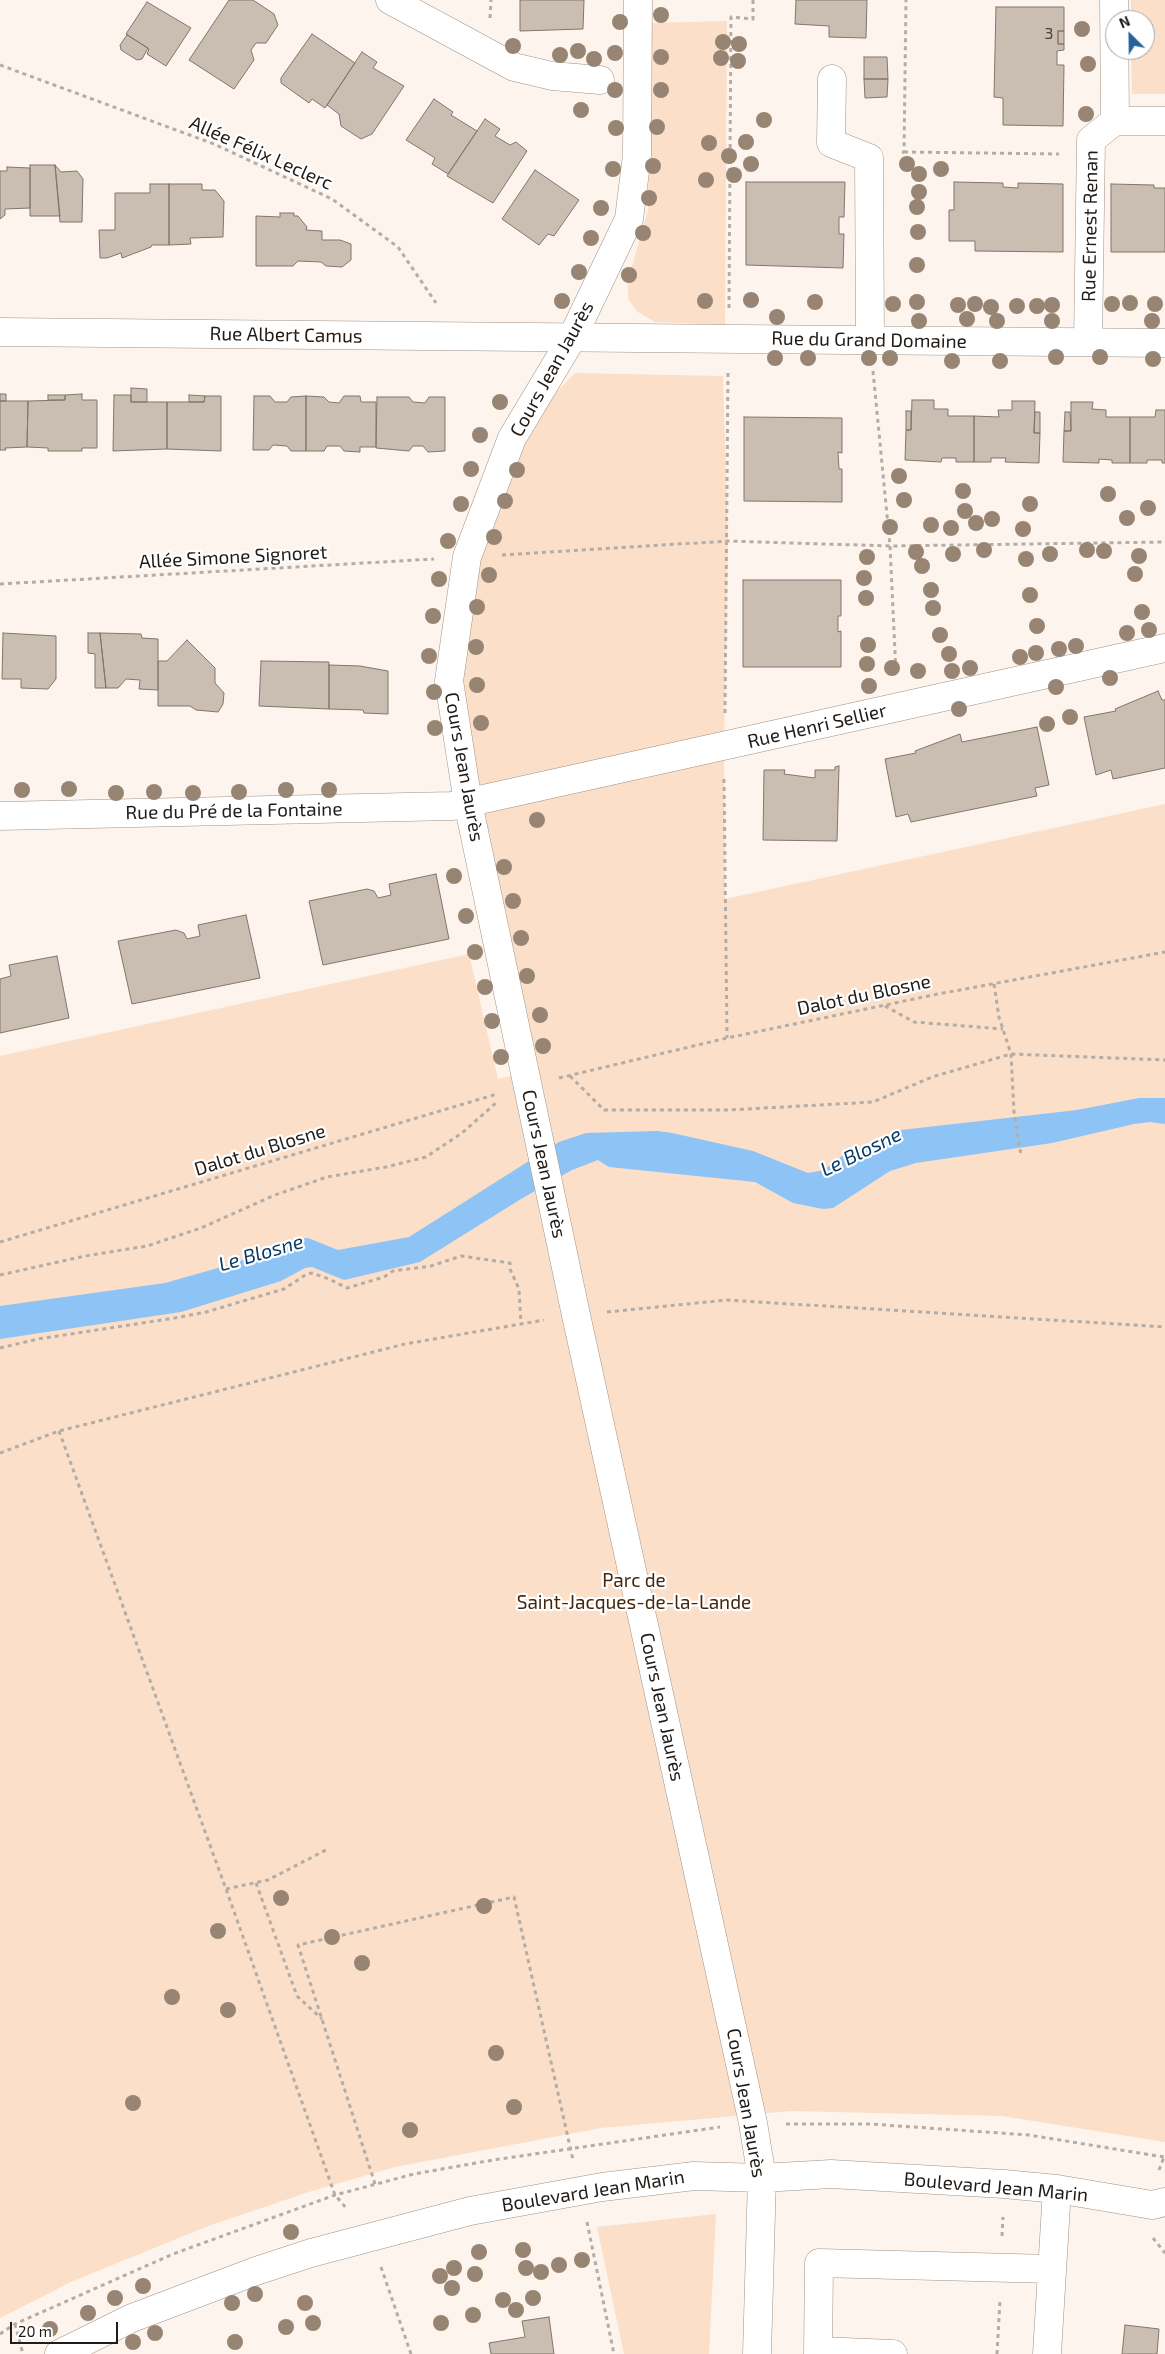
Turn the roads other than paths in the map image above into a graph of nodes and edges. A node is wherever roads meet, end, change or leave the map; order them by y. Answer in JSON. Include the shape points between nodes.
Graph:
{"nodes":[{"id":1,"x":390,"y":0,"type":"edge"},
{"id":2,"x":638,"y":0,"type":"edge"},
{"id":3,"x":1114,"y":0,"type":"edge"},
{"id":4,"x":832,"y":79,"type":"dead end"},
{"id":5,"x":600,"y":80,"type":"dead end"},
{"id":6,"x":1115,"y":121,"type":"junction"},
{"id":7,"x":1165,"y":121,"type":"edge"},
{"id":8,"x":0,"y":332,"type":"edge"},
{"id":9,"x":572,"y":338,"type":"junction"},
{"id":10,"x":870,"y":340,"type":"junction"},
{"id":11,"x":1088,"y":342,"type":"junction"},
{"id":12,"x":1165,"y":343,"type":"edge"},
{"id":13,"x":1165,"y":648,"type":"edge"},
{"id":14,"x":468,"y":803,"type":"junction"},
{"id":15,"x":0,"y":816,"type":"edge"},
{"id":16,"x":762,"y":2178,"type":"junction"},
{"id":17,"x":1057,"y":2189,"type":"junction"},
{"id":18,"x":1161,"y":2207,"type":"edge"},
{"id":19,"x":1052,"y":2269,"type":"junction"},
{"id":20,"x":818,"y":2352,"type":"edge"},
{"id":21,"x":59,"y":2354,"type":"edge"},
{"id":22,"x":757,"y":2354,"type":"edge"},
{"id":23,"x":893,"y":2354,"type":"edge"},
{"id":24,"x":1047,"y":2354,"type":"edge"}],
"edges":[{"from":1,"to":5,"type":"street","via":[[514,67],[552,76]]},
{"from":2,"to":9,"type":"street","name":"Cours Jean Jaurès","via":[[637,154],[629,220]]},
{"from":3,"to":6,"type":"street"},
{"from":4,"to":10,"type":"street","via":[[831,143],[869,158]]},
{"from":6,"to":7,"type":"street"},
{"from":6,"to":11,"type":"street","name":"Rue Ernest Renan","via":[[1091,140]]},
{"from":8,"to":9,"type":"street","name":"Rue Albert Camus"},
{"from":9,"to":10,"type":"street","name":"Rue du Grand Domaine"},
{"from":9,"to":14,"type":"street","name":"Cours Jean Jaurès","via":[[512,438],[468,557],[448,681]]},
{"from":10,"to":11,"type":"street","name":"Rue du Grand Domaine"},
{"from":11,"to":12,"type":"street","name":"Rue du Grand Domaine"},
{"from":13,"to":14,"type":"street","name":"Rue Henri Sellier"},
{"from":14,"to":15,"type":"street","name":"Rue du Pré de la Fontaine","via":[[439,808]]},
{"from":14,"to":16,"type":"street","name":"Cours Jean Jaurès","via":[[519,1088],[576,1315],[754,2123]]},
{"from":16,"to":17,"type":"street","name":"Boulevard Jean Marin","via":[[831,2174]]},
{"from":16,"to":21,"type":"street","name":"Boulevard Jean Marin","via":[[694,2176],[470,2210],[370,2236],[239,2278],[132,2318]]},
{"from":16,"to":22,"type":"street","name":"Cours Jean Jaurès"},
{"from":17,"to":18,"type":"street","name":"Boulevard Jean Marin"},
{"from":17,"to":19,"type":"street"},
{"from":19,"to":20,"type":"street","via":[[819,2263]]},
{"from":19,"to":24,"type":"street"},
{"from":20,"to":23,"type":"street"}]}
